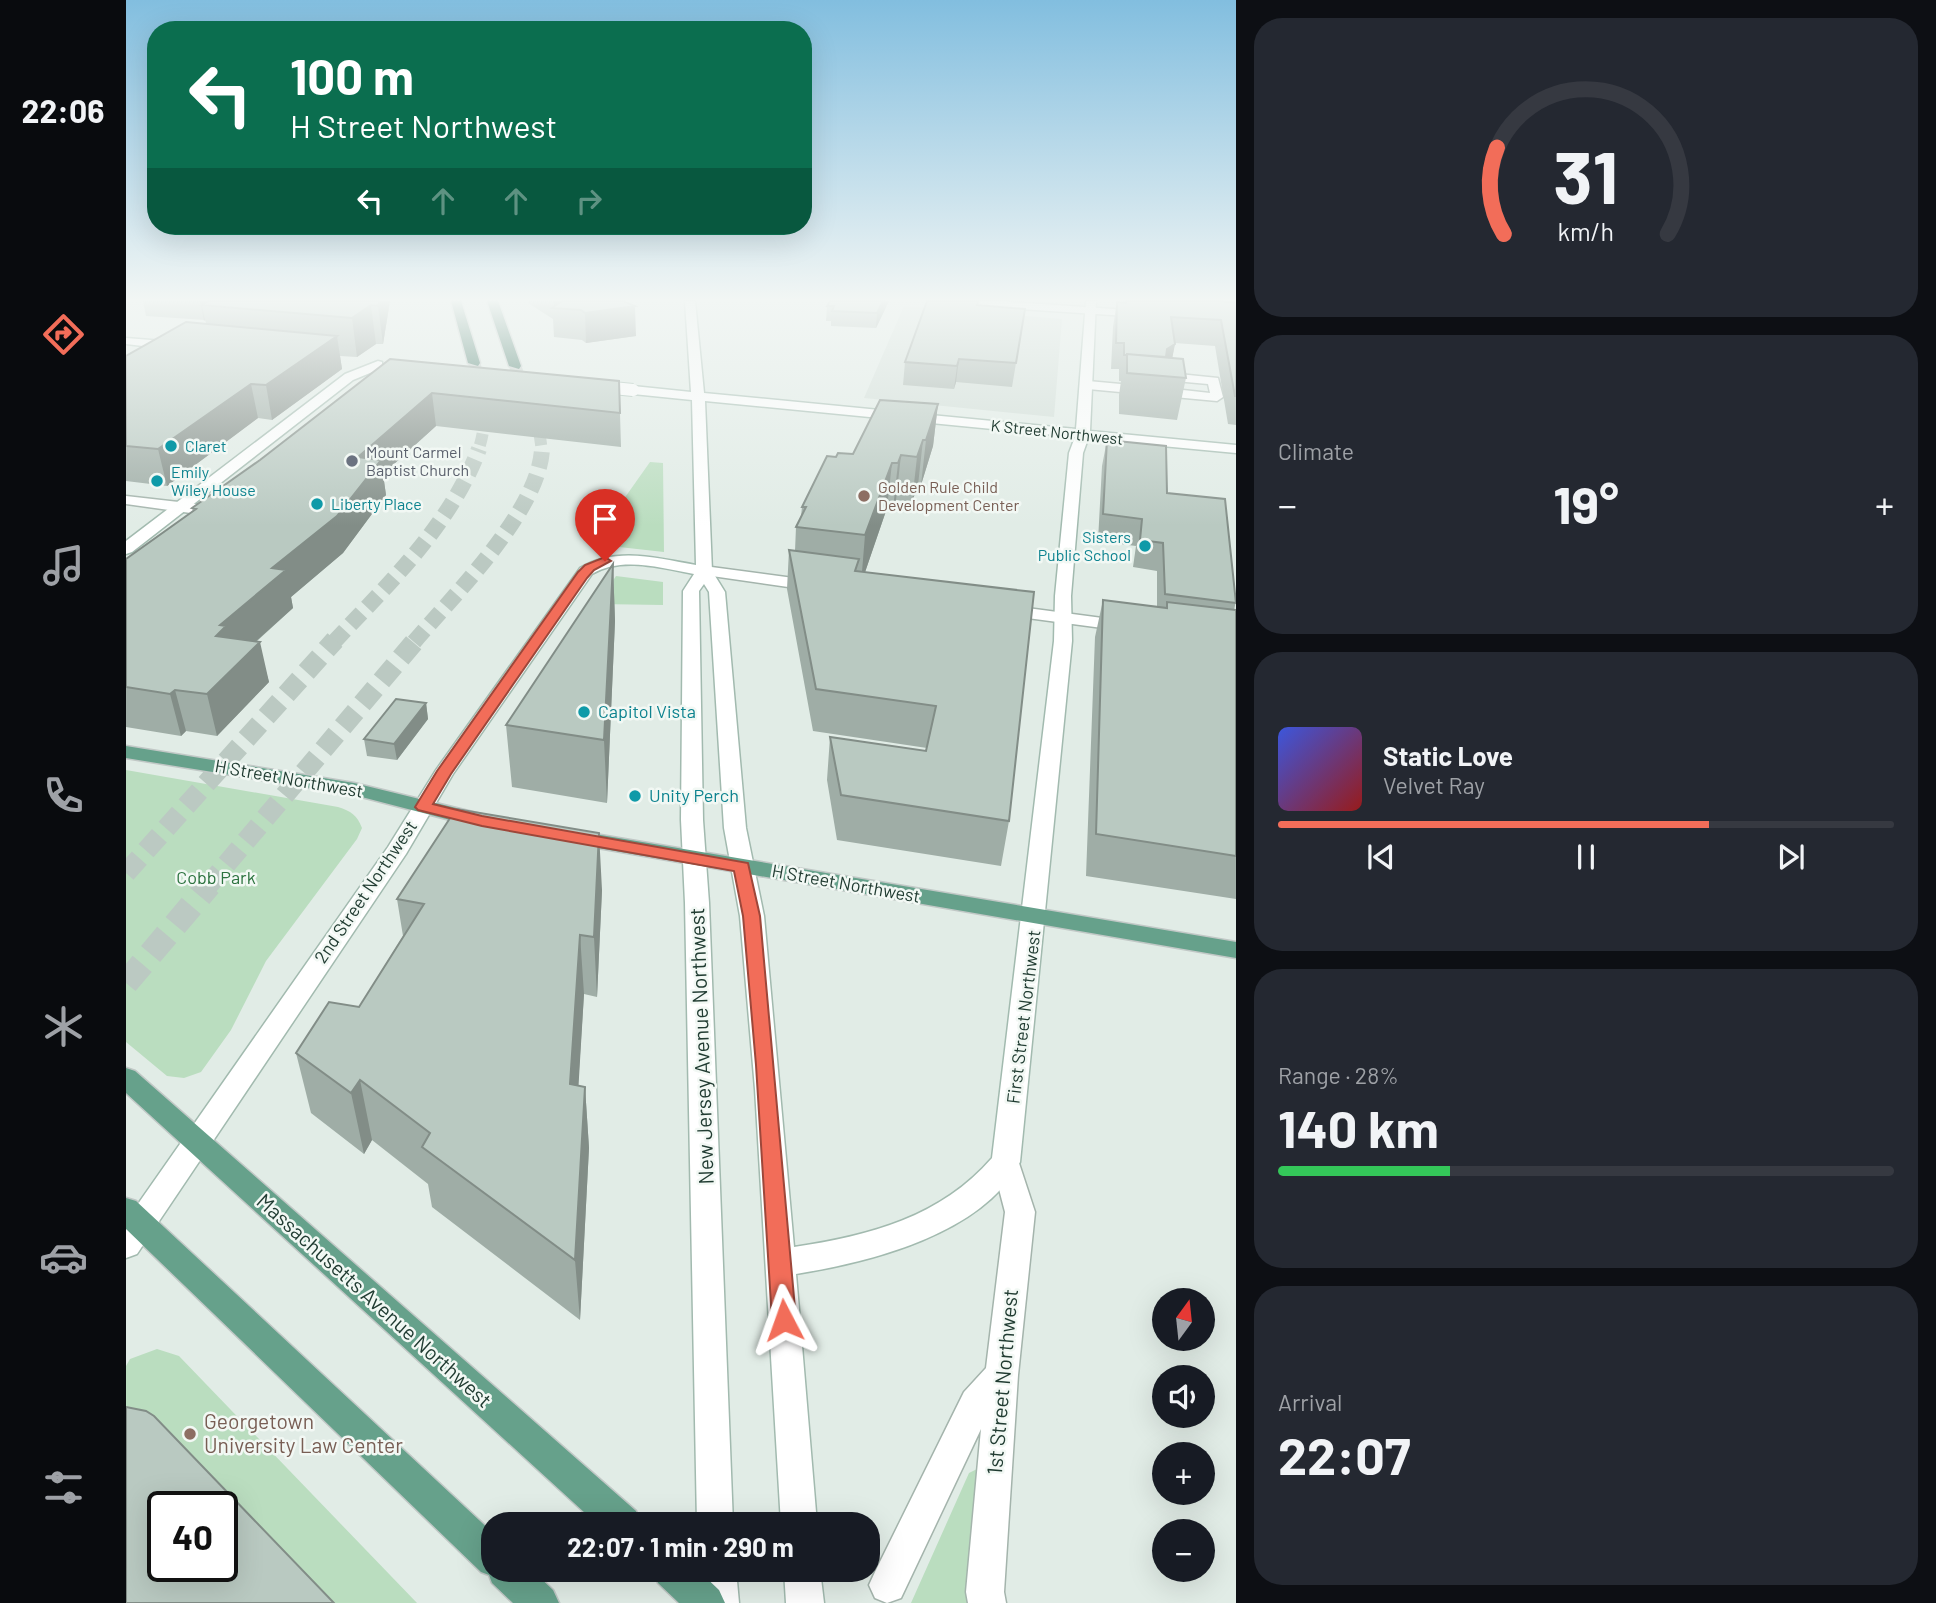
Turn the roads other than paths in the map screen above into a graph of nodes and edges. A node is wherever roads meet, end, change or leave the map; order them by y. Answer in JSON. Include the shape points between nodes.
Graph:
{"nodes":[{"id":1,"x":353,"y":376,"type":"edge"},
{"id":2,"x":375,"y":376,"type":"edge"},
{"id":3,"x":696,"y":376,"type":"edge"},
{"id":4,"x":1088,"y":376,"type":"edge"},
{"id":5,"x":1088,"y":384,"type":"junction"},
{"id":6,"x":580,"y":385,"type":"edge"},
{"id":7,"x":360,"y":389,"type":"edge"},
{"id":8,"x":1170,"y":392,"type":"edge"},
{"id":9,"x":698,"y":397,"type":"junction"},
{"id":10,"x":1081,"y":434,"type":"junction"},
{"id":11,"x":1236,"y":449,"type":"edge"},
{"id":12,"x":126,"y":500,"type":"edge"},
{"id":13,"x":181,"y":507,"type":"junction"},
{"id":14,"x":187,"y":523,"type":"edge"},
{"id":15,"x":126,"y":549,"type":"edge"},
{"id":16,"x":704,"y":571,"type":"junction"},
{"id":17,"x":827,"y":588,"type":"edge"},
{"id":18,"x":986,"y":608,"type":"edge"},
{"id":19,"x":1063,"y":618,"type":"junction"},
{"id":20,"x":1147,"y":629,"type":"edge"},
{"id":21,"x":126,"y":752,"type":"edge"},
{"id":22,"x":424,"y":807,"type":"junction"},
{"id":23,"x":506,"y":825,"type":"edge"},
{"id":24,"x":555,"y":834,"type":"edge"},
{"id":25,"x":694,"y":859,"type":"junction"},
{"id":26,"x":742,"y":867,"type":"junction"},
{"id":27,"x":1035,"y":916,"type":"junction"},
{"id":28,"x":1236,"y":950,"type":"edge"},
{"id":29,"x":131,"y":1082,"type":"edge"},
{"id":30,"x":199,"y":1140,"type":"junction"},
{"id":31,"x":1006,"y":1162,"type":"junction"},
{"id":32,"x":131,"y":1226,"type":"edge"},
{"id":33,"x":780,"y":1263,"type":"junction"},
{"id":34,"x":1002,"y":1376,"type":"junction"},
{"id":35,"x":610,"y":1512,"type":"edge"},
{"id":36,"x":715,"y":1512,"type":"edge"},
{"id":37,"x":798,"y":1512,"type":"edge"},
{"id":38,"x":481,"y":1547,"type":"edge"},
{"id":39,"x":518,"y":1582,"type":"edge"},
{"id":40,"x":684,"y":1582,"type":"edge"},
{"id":41,"x":719,"y":1582,"type":"edge"},
{"id":42,"x":803,"y":1582,"type":"edge"},
{"id":43,"x":888,"y":1585,"type":"dead end"},
{"id":44,"x":540,"y":1603,"type":"edge"},
{"id":45,"x":706,"y":1603,"type":"edge"},
{"id":46,"x":720,"y":1603,"type":"edge"},
{"id":47,"x":805,"y":1603,"type":"edge"},
{"id":48,"x":987,"y":1603,"type":"edge"}],
"edges":[{"from":1,"to":13,"type":"street"},
{"from":2,"to":7,"type":"street"},
{"from":3,"to":9,"type":"street","name":"New Jersey Avenue Northwest"},
{"from":4,"to":5,"type":"street"},
{"from":5,"to":8,"type":"street"},
{"from":5,"to":10,"type":"street"},
{"from":6,"to":9,"type":"street","name":"K Street Northwest","bridge":true},
{"from":9,"to":10,"type":"street","name":"K Street Northwest"},
{"from":9,"to":16,"type":"street","name":"New Jersey Avenue Northwest"},
{"from":10,"to":11,"type":"street","name":"K Street Northwest"},
{"from":10,"to":19,"type":"street"},
{"from":12,"to":13,"type":"street"},
{"from":13,"to":14,"type":"street","via":[[210,506]]},
{"from":13,"to":15,"type":"street"},
{"from":16,"to":17,"type":"street","name":"2nd Street Northwest"},
{"from":16,"to":22,"type":"street","name":"2nd Street Northwest","via":[[620,559],[589,568]]},
{"from":16,"to":25,"type":"street","name":"New Jersey Avenue Northwest","via":[[691,591]]},
{"from":16,"to":26,"type":"street","name":"New Jersey Avenue Northwest","via":[[717,593]]},
{"from":18,"to":19,"type":"street"},
{"from":19,"to":20,"type":"street"},
{"from":19,"to":27,"type":"street","name":"First Street Northwest"},
{"from":21,"to":22,"type":"main road","name":"H Street Northwest","via":[[354,789]]},
{"from":22,"to":23,"type":"main road","name":"H Street Northwest"},
{"from":22,"to":30,"type":"street","name":"2nd Street Northwest"},
{"from":24,"to":25,"type":"main road","name":"H Street Northwest"},
{"from":25,"to":26,"type":"main road","name":"H Street Northwest"},
{"from":25,"to":36,"type":"street","name":"New Jersey Avenue Northwest"},
{"from":26,"to":27,"type":"main road","name":"H Street Northwest"},
{"from":26,"to":33,"type":"street","name":"New Jersey Avenue Northwest","via":[[752,916]]},
{"from":27,"to":28,"type":"main road","name":"H Street Northwest"},
{"from":27,"to":31,"type":"street","name":"First Street Northwest"},
{"from":29,"to":30,"type":"main road","name":"Massachusetts Avenue Northwest"},
{"from":30,"to":32,"type":"street","name":"2nd Street Northwest"},
{"from":30,"to":35,"type":"main road","name":"Massachusetts Avenue Northwest"},
{"from":31,"to":33,"type":"street","via":[[980,1194],[934,1220],[840,1255]]},
{"from":31,"to":34,"type":"street","name":"1st Street Northwest","via":[[1020,1212]]},
{"from":32,"to":38,"type":"main road"},
{"from":33,"to":37,"type":"street","name":"New Jersey Avenue Northwest"},
{"from":34,"to":43,"type":"street","via":[[976,1403]]},
{"from":34,"to":48,"type":"street","name":"1st Street Northwest"},
{"from":39,"to":44,"type":"main road"},
{"from":40,"to":45,"type":"main road"},
{"from":41,"to":46,"type":"street"},
{"from":42,"to":47,"type":"street"}]}
